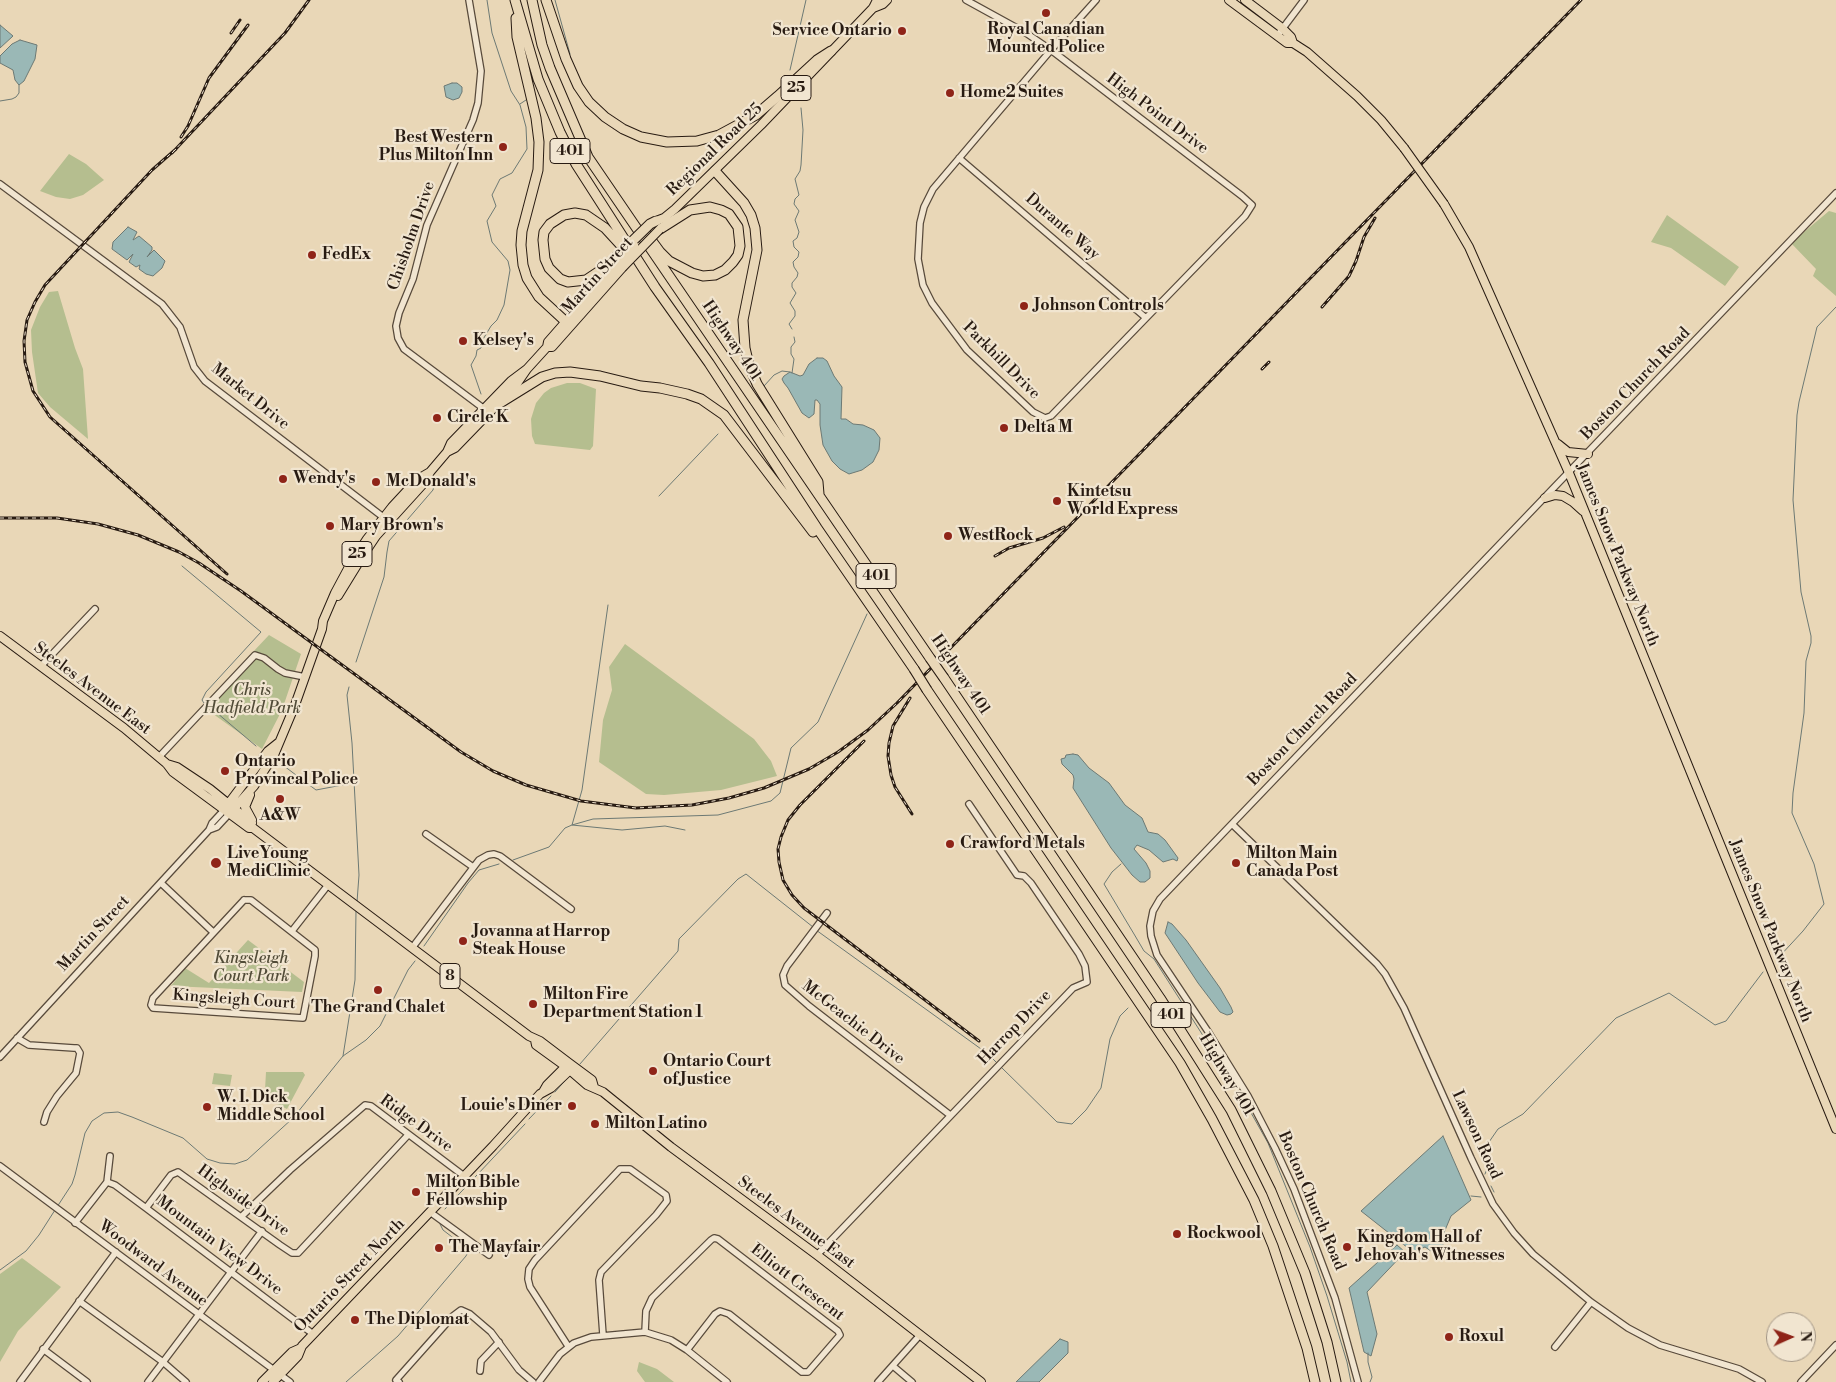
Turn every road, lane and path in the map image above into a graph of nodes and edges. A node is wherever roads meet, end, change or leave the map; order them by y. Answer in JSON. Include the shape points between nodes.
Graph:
{"nodes":[{"id":1,"x":469,"y":0,"type":"edge"},
{"id":2,"x":515,"y":0,"type":"edge"},
{"id":3,"x":532,"y":0,"type":"edge"},
{"id":4,"x":546,"y":0,"type":"edge"},
{"id":5,"x":877,"y":0,"type":"edge"},
{"id":6,"x":887,"y":0,"type":"edge"},
{"id":7,"x":966,"y":0,"type":"edge"},
{"id":8,"x":1096,"y":0,"type":"edge"},
{"id":9,"x":1228,"y":0,"type":"edge"},
{"id":10,"x":1245,"y":0,"type":"edge"},
{"id":11,"x":1304,"y":0,"type":"edge"},
{"id":12,"x":873,"y":8,"type":"junction"},
{"id":13,"x":1282,"y":28,"type":"junction"},
{"id":14,"x":1277,"y":36,"type":"junction"},
{"id":15,"x":1293,"y":43,"type":"junction"},
{"id":16,"x":1051,"y":50,"type":"junction"},
{"id":17,"x":831,"y":51,"type":"junction"},
{"id":18,"x":960,"y":158,"type":"junction"},
{"id":19,"x":715,"y":171,"type":"junction"},
{"id":20,"x":0,"y":184,"type":"edge"},
{"id":21,"x":1836,"y":193,"type":"edge"},
{"id":22,"x":620,"y":205,"type":"junction"},
{"id":23,"x":1252,"y":206,"type":"joint"},
{"id":24,"x":660,"y":223,"type":"junction"},
{"id":25,"x":618,"y":263,"type":"junction"},
{"id":26,"x":656,"y":287,"type":"junction"},
{"id":27,"x":1146,"y":318,"type":"junction"},
{"id":28,"x":565,"y":321,"type":"junction"},
{"id":29,"x":547,"y":347,"type":"junction"},
{"id":30,"x":527,"y":369,"type":"junction"},
{"id":31,"x":500,"y":403,"type":"junction"},
{"id":32,"x":487,"y":411,"type":"junction"},
{"id":33,"x":1554,"y":440,"type":"junction"},
{"id":34,"x":1588,"y":454,"type":"junction"},
{"id":35,"x":1569,"y":473,"type":"junction"},
{"id":36,"x":819,"y":496,"type":"junction"},
{"id":37,"x":1545,"y":498,"type":"junction"},
{"id":38,"x":1586,"y":514,"type":"junction"},
{"id":39,"x":386,"y":519,"type":"junction"},
{"id":40,"x":828,"y":545,"type":"junction"},
{"id":41,"x":96,"y":609,"type":"dead end"},
{"id":42,"x":0,"y":636,"type":"edge"},
{"id":43,"x":41,"y":666,"type":"junction"},
{"id":44,"x":305,"y":677,"type":"junction"},
{"id":45,"x":278,"y":743,"type":"junction"},
{"id":46,"x":159,"y":757,"type":"junction"},
{"id":47,"x":254,"y":786,"type":"junction"},
{"id":48,"x":969,"y":804,"type":"dead end"},
{"id":49,"x":230,"y":809,"type":"junction"},
{"id":50,"x":1232,"y":824,"type":"junction"},
{"id":51,"x":253,"y":826,"type":"junction"},
{"id":52,"x":426,"y":834,"type":"dead end"},
{"id":53,"x":472,"y":868,"type":"junction"},
{"id":54,"x":161,"y":883,"type":"junction"},
{"id":55,"x":328,"y":885,"type":"junction"},
{"id":56,"x":571,"y":909,"type":"dead end"},
{"id":57,"x":827,"y":913,"type":"dead end"},
{"id":58,"x":292,"y":931,"type":"junction"},
{"id":59,"x":213,"y":932,"type":"junction"},
{"id":60,"x":412,"y":948,"type":"junction"},
{"id":61,"x":17,"y":1038,"type":"junction"},
{"id":62,"x":0,"y":1057,"type":"edge"},
{"id":63,"x":569,"y":1066,"type":"junction"},
{"id":64,"x":950,"y":1115,"type":"junction"},
{"id":65,"x":44,"y":1122,"type":"dead end"},
{"id":66,"x":1836,"y":1129,"type":"edge"},
{"id":67,"x":408,"y":1134,"type":"junction"},
{"id":68,"x":110,"y":1156,"type":"dead end"},
{"id":69,"x":0,"y":1166,"type":"edge"},
{"id":70,"x":464,"y":1176,"type":"junction"},
{"id":71,"x":107,"y":1182,"type":"junction"},
{"id":72,"x":146,"y":1208,"type":"junction"},
{"id":73,"x":430,"y":1212,"type":"junction"},
{"id":74,"x":242,"y":1216,"type":"junction"},
{"id":75,"x":75,"y":1223,"type":"junction"},
{"id":76,"x":262,"y":1231,"type":"junction"},
{"id":77,"x":116,"y":1252,"type":"junction"},
{"id":78,"x":816,"y":1255,"type":"junction"},
{"id":79,"x":488,"y":1256,"type":"dead end"},
{"id":80,"x":230,"y":1272,"type":"junction"},
{"id":81,"x":79,"y":1301,"type":"junction"},
{"id":82,"x":1591,"y":1302,"type":"junction"},
{"id":83,"x":198,"y":1315,"type":"junction"},
{"id":84,"x":645,"y":1332,"type":"junction"},
{"id":85,"x":313,"y":1334,"type":"junction"},
{"id":86,"x":603,"y":1335,"type":"junction"},
{"id":87,"x":920,"y":1335,"type":"junction"},
{"id":88,"x":499,"y":1342,"type":"junction"},
{"id":89,"x":1836,"y":1345,"type":"edge"},
{"id":90,"x":568,"y":1346,"type":"junction"},
{"id":91,"x":1555,"y":1346,"type":"dead end"},
{"id":92,"x":43,"y":1349,"type":"junction"},
{"id":93,"x":687,"y":1350,"type":"junction"},
{"id":94,"x":163,"y":1362,"type":"junction"},
{"id":95,"x":893,"y":1366,"type":"junction"},
{"id":96,"x":480,"y":1371,"type":"dead end"},
{"id":97,"x":277,"y":1372,"type":"junction"},
{"id":98,"x":20,"y":1382,"type":"edge"},
{"id":99,"x":87,"y":1382,"type":"edge"},
{"id":100,"x":148,"y":1382,"type":"edge"},
{"id":101,"x":186,"y":1382,"type":"edge"},
{"id":102,"x":262,"y":1382,"type":"edge"},
{"id":103,"x":273,"y":1382,"type":"edge"},
{"id":104,"x":290,"y":1382,"type":"edge"},
{"id":105,"x":398,"y":1382,"type":"edge"},
{"id":106,"x":533,"y":1382,"type":"edge"},
{"id":107,"x":539,"y":1382,"type":"edge"},
{"id":108,"x":727,"y":1382,"type":"edge"},
{"id":109,"x":878,"y":1382,"type":"edge"},
{"id":110,"x":912,"y":1382,"type":"edge"},
{"id":111,"x":982,"y":1382,"type":"edge"},
{"id":112,"x":1316,"y":1382,"type":"edge"},
{"id":113,"x":1336,"y":1382,"type":"edge"},
{"id":114,"x":1358,"y":1382,"type":"edge"},
{"id":115,"x":1762,"y":1382,"type":"edge"},
{"id":116,"x":1801,"y":1382,"type":"edge"}],
"edges":[{"from":1,"to":32,"type":"street","name":"Chisholm Drive","via":[[481,71],[478,103],[427,225],[396,326],[404,349]]},
{"from":2,"to":26,"type":"highway","name":"Highway 401","number":"401","via":[[538,79],[560,132],[589,185]]},
{"from":2,"to":28,"type":"highway","via":[[518,37],[540,142],[538,170],[522,231],[523,265],[538,297]]},
{"from":3,"to":22,"type":"highway","name":"Highway 401","number":"401","via":[[542,45],[560,92],[588,157]]},
{"from":4,"to":17,"type":"highway","via":[[566,59],[589,102],[623,129],[641,137],[667,142],[697,141],[719,135],[756,115]]},
{"from":5,"to":12,"type":"main road","name":"Regional Road 25","number":"25"},
{"from":6,"to":12,"type":"main road","name":"Regional Road 25","number":"25"},
{"from":7,"to":16,"type":"street","name":"High Point Drive"},
{"from":8,"to":16,"type":"street","name":"Parkhill Drive"},
{"from":9,"to":14,"type":"main road","name":"James Snow Parkway North"},
{"from":10,"to":13,"type":"main road","name":"James Snow Parkway North"},
{"from":11,"to":13,"type":"street"},
{"from":12,"to":17,"type":"main road","name":"Regional Road 25","number":"25"},
{"from":13,"to":14,"type":"street"},
{"from":13,"to":15,"type":"main road","name":"James Snow Parkway North"},
{"from":14,"to":15,"type":"main road","name":"James Snow Parkway North"},
{"from":15,"to":33,"type":"main road","name":"James Snow Parkway North","bridge":true,"via":[[1356,96],[1404,148],[1444,204],[1469,247]]},
{"from":16,"to":18,"type":"street","name":"Parkhill Drive"},
{"from":16,"to":23,"type":"street","name":"High Point Drive"},
{"from":17,"to":19,"type":"main road","name":"Regional Road 25","number":"25"},
{"from":18,"to":27,"type":"street","name":"Durante Way"},
{"from":18,"to":27,"type":"street","name":"Parkhill Drive","via":[[932,189],[923,210],[918,259],[923,285],[964,347],[1033,412],[1042,418],[1051,416]]},
{"from":19,"to":24,"type":"main road","name":"Regional Road 25","number":"25"},
{"from":19,"to":36,"type":"highway","via":[[744,204],[755,228],[757,250],[743,320],[749,365],[757,384],[818,482]]},
{"from":20,"to":39,"type":"street","name":"Market Drive","via":[[162,304],[180,326],[194,367],[205,381]]},
{"from":21,"to":34,"type":"street","name":"Boston Church Road"},
{"from":22,"to":24,"type":"highway","via":[[637,220],[669,261],[692,273],[715,275],[725,270],[738,255],[738,227],[729,214],[721,210],[690,210]]},
{"from":22,"to":36,"type":"highway","name":"Highway 401","number":"401"},
{"from":23,"to":27,"type":"street","name":"Parkhill Drive"},
{"from":24,"to":25,"type":"highway","bridge":true,"via":[[650,224]]},
{"from":25,"to":26,"type":"highway","via":[[586,280],[568,282],[560,279],[545,259],[544,232],[564,215],[591,218],[616,239]]},
{"from":25,"to":28,"type":"main road","name":"Martin Street","number":"25"},
{"from":25,"to":29,"type":"main road","name":"Martin Street","number":"25","via":[[552,346]]},
{"from":26,"to":40,"type":"highway","name":"Highway 401","number":"401"},
{"from":28,"to":29,"type":"main road","name":"Martin Street","number":"25"},
{"from":29,"to":30,"type":"main road","name":"Martin Street","number":"25"},
{"from":30,"to":31,"type":"main road","name":"Martin Street","number":"25"},
{"from":30,"to":32,"type":"main road","name":"Martin Street","number":"25","via":[[511,381]]},
{"from":31,"to":32,"type":"main road","name":"Martin Street","number":"25"},
{"from":31,"to":40,"type":"highway","via":[[542,377],[570,372],[584,372],[701,399],[724,415],[818,538]]},
{"from":32,"to":39,"type":"main road","name":"Martin Street","number":"25","via":[[455,448],[418,479]]},
{"from":33,"to":34,"type":"main road","via":[[1568,452]]},
{"from":33,"to":35,"type":"main road","name":"James Snow Parkway North"},
{"from":34,"to":35,"type":"street","name":"Boston Church Road"},
{"from":35,"to":37,"type":"street","name":"Boston Church Road"},
{"from":35,"to":38,"type":"main road","name":"James Snow Parkway North"},
{"from":36,"to":113,"type":"highway","name":"Highway 401","number":"401","bridge":true,"via":[[1160,998],[1231,1110],[1271,1190],[1305,1273]]},
{"from":37,"to":38,"type":"main road","via":[[1563,496]]},
{"from":37,"to":50,"type":"street","name":"Boston Church Road"},
{"from":38,"to":66,"type":"main road","name":"James Snow Parkway North"},
{"from":39,"to":44,"type":"main road","name":"Martin Street","number":"25","via":[[367,538],[342,578],[323,621]]},
{"from":40,"to":112,"type":"highway","name":"Highway 401","number":"401","bridge":true,"via":[[1175,1055],[1254,1200],[1273,1246]]},
{"from":41,"to":43,"type":"street"},
{"from":42,"to":43,"type":"main road","name":"Steeles Avenue East","number":"8"},
{"from":43,"to":46,"type":"main road","name":"Steeles Avenue East","number":"8"},
{"from":44,"to":45,"type":"main road","name":"Martin Street","number":"25"},
{"from":44,"to":46,"type":"street","via":[[285,673],[255,655]]},
{"from":45,"to":47,"type":"main road","name":"Martin Street","number":"25"},
{"from":45,"to":49,"type":"main road","name":"Martin Street","number":"25","via":[[268,751]]},
{"from":46,"to":49,"type":"main road","name":"Steeles Avenue East","number":"8","via":[[173,772]]},
{"from":47,"to":49,"type":"main road","name":"Martin Street","number":"25"},
{"from":47,"to":51,"type":"main road","via":[[245,807]]},
{"from":48,"to":64,"type":"street","name":"Harrop Drive","via":[[1017,875],[1024,876],[1031,883],[1079,954],[1087,982],[1073,988]]},
{"from":49,"to":51,"type":"main road","name":"Steeles Avenue East","number":"8"},
{"from":49,"to":54,"type":"street","name":"Martin Street","via":[[212,823]]},
{"from":50,"to":82,"type":"street","name":"Lawson Road","via":[[1381,970],[1404,1008],[1494,1204],[1533,1254]]},
{"from":50,"to":114,"type":"street","name":"Boston Church Road","via":[[1160,899],[1151,918],[1151,936],[1157,955],[1248,1096],[1275,1148],[1327,1274]]},
{"from":51,"to":55,"type":"main road","name":"Steeles Avenue East","number":"8"},
{"from":52,"to":53,"type":"street"},
{"from":53,"to":56,"type":"street","via":[[484,856],[497,855]]},
{"from":53,"to":60,"type":"street"},
{"from":54,"to":59,"type":"street"},
{"from":54,"to":61,"type":"street","name":"Martin Street"},
{"from":55,"to":58,"type":"street"},
{"from":55,"to":60,"type":"main road","name":"Steeles Avenue East","number":"8"},
{"from":57,"to":64,"type":"street","name":"McGeachie Drive","via":[[787,966],[783,975],[785,985]]},
{"from":58,"to":59,"type":"street","name":"Kingsleigh Court","via":[[247,900],[240,903]]},
{"from":58,"to":59,"type":"street","name":"Kingsleigh Court","via":[[311,946],[315,954],[303,1018],[153,1008],[153,998]]},
{"from":60,"to":63,"type":"main road","name":"Steeles Avenue East","number":"8","via":[[535,1040],[536,1046]]},
{"from":61,"to":62,"type":"street","name":"Martin Street"},
{"from":61,"to":65,"type":"street","via":[[29,1045],[77,1048],[80,1053],[76,1074],[57,1096]]},
{"from":63,"to":70,"type":"main road","name":"Ontario Street North"},
{"from":63,"to":78,"type":"main road","name":"Steeles Avenue East","number":"8","via":[[587,1085],[603,1092]]},
{"from":64,"to":78,"type":"street","name":"Harrop Drive"},
{"from":67,"to":70,"type":"street","name":"Ridge Drive"},
{"from":67,"to":74,"type":"street","name":"Ridge Drive","via":[[371,1106],[365,1105]]},
{"from":67,"to":76,"type":"street","name":"Highside Drive","via":[[298,1253]]},
{"from":68,"to":71,"type":"street"},
{"from":69,"to":75,"type":"street","name":"Woodward Avenue"},
{"from":70,"to":73,"type":"main road","name":"Ontario Street North"},
{"from":71,"to":72,"type":"street","name":"Mountain View Drive"},
{"from":71,"to":75,"type":"street"},
{"from":72,"to":74,"type":"street","name":"Highside Drive","via":[[171,1174],[178,1172]]},
{"from":72,"to":80,"type":"street","name":"Mountain View Drive"},
{"from":73,"to":79,"type":"street"},
{"from":73,"to":85,"type":"main road","name":"Ontario Street North"},
{"from":74,"to":76,"type":"street","name":"Highside Drive"},
{"from":75,"to":77,"type":"street","name":"Woodward Avenue"},
{"from":76,"to":80,"type":"street"},
{"from":77,"to":81,"type":"street"},
{"from":77,"to":83,"type":"street","name":"Woodward Avenue"},
{"from":78,"to":87,"type":"main road","name":"Steeles Avenue East","number":"8"},
{"from":80,"to":83,"type":"street"},
{"from":80,"to":85,"type":"street","name":"Mountain View Drive"},
{"from":81,"to":92,"type":"street"},
{"from":81,"to":94,"type":"street"},
{"from":82,"to":91,"type":"street"},
{"from":82,"to":115,"type":"street","name":"Lawson Road","via":[[1660,1346],[1723,1363]]},
{"from":83,"to":94,"type":"street"},
{"from":83,"to":97,"type":"street","name":"Woodward Avenue"},
{"from":84,"to":86,"type":"street"},
{"from":84,"to":93,"type":"street","via":[[671,1340]]},
{"from":84,"to":93,"type":"street","name":"Elliott Crescent","via":[[646,1311],[652,1298],[714,1238],[840,1335],[808,1372],[802,1372],[725,1311],[720,1311]]},
{"from":85,"to":97,"type":"main road","name":"Ontario Street North","via":[[301,1348],[292,1352]]},
{"from":86,"to":90,"type":"street"},
{"from":86,"to":90,"type":"street","via":[[601,1272],[667,1201],[666,1195],[630,1169],[620,1169],[529,1269],[530,1287]]},
{"from":87,"to":95,"type":"street"},
{"from":87,"to":111,"type":"main road","name":"Steeles Avenue East","number":"8"},
{"from":88,"to":96,"type":"street","via":[[481,1361]]},
{"from":88,"to":105,"type":"street","via":[[470,1314],[459,1311],[396,1380]]},
{"from":88,"to":106,"type":"street","via":[[519,1370]]},
{"from":89,"to":116,"type":"street"},
{"from":90,"to":107,"type":"street"},
{"from":92,"to":98,"type":"street"},
{"from":92,"to":99,"type":"street"},
{"from":93,"to":108,"type":"street"},
{"from":94,"to":100,"type":"street"},
{"from":94,"to":101,"type":"street"},
{"from":95,"to":109,"type":"street"},
{"from":95,"to":110,"type":"street"},
{"from":97,"to":102,"type":"main road","name":"Ontario Street North"},
{"from":97,"to":103,"type":"main road","name":"Ontario Street North"},
{"from":97,"to":104,"type":"street","name":"Woodward Avenue"}]}
